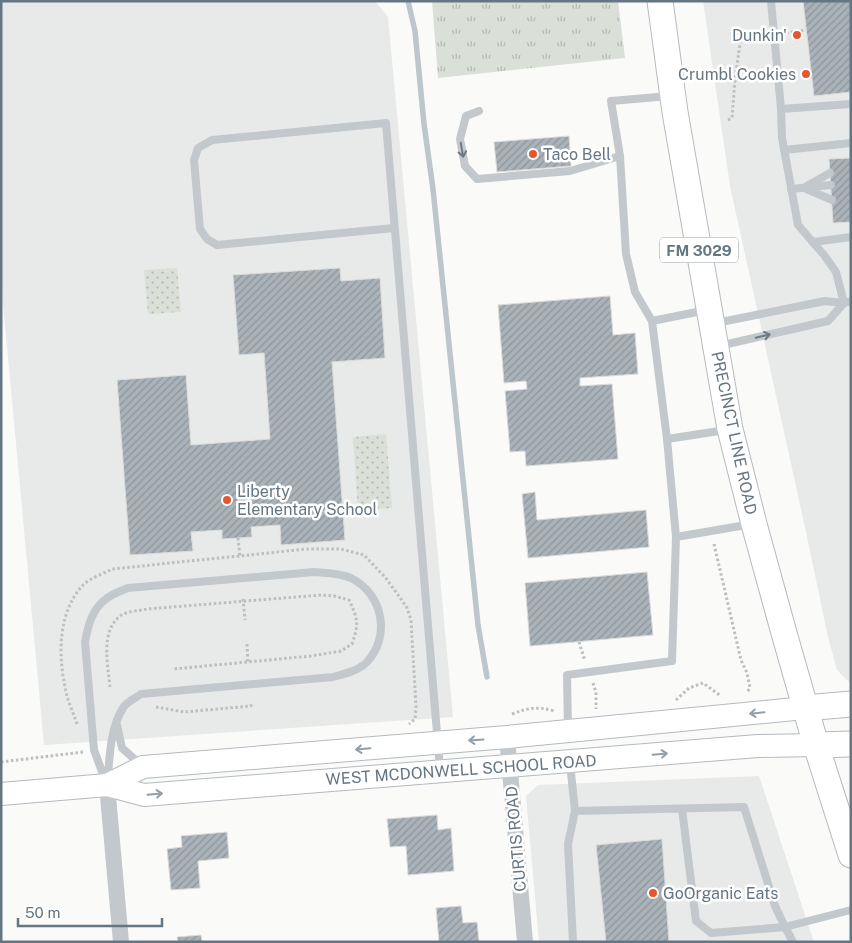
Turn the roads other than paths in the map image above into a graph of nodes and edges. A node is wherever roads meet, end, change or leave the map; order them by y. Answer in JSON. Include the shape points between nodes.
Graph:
{"nodes":[{"id":1,"x":660,"y":1,"type":"edge"},
{"id":2,"x":772,"y":1,"type":"edge"},
{"id":3,"x":673,"y":96,"type":"junction"},
{"id":4,"x":851,"y":104,"type":"edge"},
{"id":5,"x":781,"y":110,"type":"junction"},
{"id":6,"x":478,"y":111,"type":"dead end"},
{"id":7,"x":851,"y":143,"type":"edge"},
{"id":8,"x":784,"y":150,"type":"junction"},
{"id":9,"x":620,"y":156,"type":"junction"},
{"id":10,"x":830,"y":173,"type":"dead end"},
{"id":11,"x":831,"y":185,"type":"dead end"},
{"id":12,"x":803,"y":188,"type":"junction"},
{"id":13,"x":791,"y":189,"type":"junction"},
{"id":14,"x":832,"y":200,"type":"dead end"},
{"id":15,"x":394,"y":228,"type":"junction"},
{"id":16,"x":851,"y":237,"type":"edge"},
{"id":17,"x":813,"y":242,"type":"junction"},
{"id":18,"x":847,"y":302,"type":"edge"},
{"id":19,"x":652,"y":321,"type":"junction"},
{"id":20,"x":712,"y":327,"type":"junction"},
{"id":21,"x":730,"y":429,"type":"junction"},
{"id":22,"x":666,"y":438,"type":"junction"},
{"id":23,"x":754,"y":524,"type":"junction"},
{"id":24,"x":676,"y":537,"type":"junction"},
{"id":25,"x":851,"y":704,"type":"edge"},
{"id":26,"x":805,"y":708,"type":"junction"},
{"id":27,"x":568,"y":721,"type":"junction"},
{"id":28,"x":116,"y":723,"type":"junction"},
{"id":29,"x":506,"y":727,"type":"junction"},
{"id":30,"x":436,"y":732,"type":"junction"},
{"id":31,"x":851,"y":744,"type":"edge"},
{"id":32,"x":816,"y":745,"type":"junction"},
{"id":33,"x":570,"y":761,"type":"junction"},
{"id":34,"x":510,"y":766,"type":"junction"},
{"id":35,"x":143,"y":767,"type":"junction"},
{"id":36,"x":440,"y":771,"type":"junction"},
{"id":37,"x":107,"y":785,"type":"junction"},
{"id":38,"x":1,"y":794,"type":"edge"},
{"id":39,"x":682,"y":808,"type":"junction"},
{"id":40,"x":575,"y":811,"type":"junction"},
{"id":41,"x":851,"y":855,"type":"edge"},
{"id":42,"x":851,"y":910,"type":"edge"},
{"id":43,"x":785,"y":927,"type":"junction"},
{"id":44,"x":121,"y":942,"type":"edge"},
{"id":45,"x":525,"y":942,"type":"edge"},
{"id":46,"x":573,"y":942,"type":"edge"},
{"id":47,"x":793,"y":942,"type":"edge"}],
"edges":[{"from":1,"to":3,"type":"main road","name":"PRECINCT LINE ROAD","number":"FM 3029"},
{"from":2,"to":5,"type":"lane"},
{"from":3,"to":9,"type":"lane","via":[[611,101]]},
{"from":3,"to":20,"type":"main road","name":"PRECINCT LINE ROAD","number":"FM 3029"},
{"from":4,"to":5,"type":"lane"},
{"from":5,"to":8,"type":"lane"},
{"from":6,"to":9,"type":"lane","one_way":true,"via":[[466,116],[460,140],[465,166],[477,179],[570,171]]},
{"from":7,"to":8,"type":"lane"},
{"from":8,"to":13,"type":"lane"},
{"from":9,"to":19,"type":"lane","via":[[626,254],[635,292]]},
{"from":10,"to":12,"type":"lane"},
{"from":11,"to":12,"type":"lane"},
{"from":12,"to":13,"type":"lane"},
{"from":12,"to":14,"type":"lane"},
{"from":13,"to":17,"type":"lane","via":[[798,225]]},
{"from":15,"to":15,"type":"lane","via":[[386,124],[212,140],[198,148],[194,160],[200,229],[206,239],[217,245]]},
{"from":15,"to":30,"type":"lane"},
{"from":16,"to":17,"type":"lane"},
{"from":17,"to":18,"type":"lane","via":[[836,272]]},
{"from":18,"to":20,"type":"lane","via":[[825,301]]},
{"from":20,"to":18,"type":"lane","one_way":true,"via":[[828,321]]},
{"from":19,"to":20,"type":"lane"},
{"from":19,"to":22,"type":"lane"},
{"from":20,"to":21,"type":"main road","name":"PRECINCT LINE ROAD","number":"FM 3029"},
{"from":21,"to":22,"type":"lane"},
{"from":21,"to":23,"type":"main road","name":"PRECINCT LINE ROAD","number":"FM 3029"},
{"from":22,"to":24,"type":"lane"},
{"from":23,"to":24,"type":"lane"},
{"from":23,"to":26,"type":"main road","name":"PRECINCT LINE ROAD","number":"FM 3029"},
{"from":24,"to":27,"type":"lane","via":[[672,661],[567,675]]},
{"from":25,"to":26,"type":"main road"},
{"from":26,"to":27,"type":"main road","name":"WEST MCDONWELL SCHOOL ROAD","one_way":true},
{"from":26,"to":32,"type":"main road","name":"PRECINCT LINE ROAD","number":"FM 3029"},
{"from":27,"to":29,"type":"main road","name":"WEST MCDONWELL SCHOOL ROAD"},
{"from":28,"to":35,"type":"lane","via":[[122,748]]},
{"from":28,"to":37,"type":"lane"},
{"from":28,"to":37,"type":"lane","via":[[124,706],[141,694],[333,678],[352,672],[366,663],[379,644],[381,621],[378,604],[369,590],[351,578],[314,572],[128,588],[106,599],[94,612],[85,642],[94,750]]},
{"from":29,"to":30,"type":"main road","name":"WEST MCDONWELL SCHOOL ROAD","one_way":true},
{"from":29,"to":34,"type":"street","name":"CURTIS ROAD"},
{"from":30,"to":35,"type":"main road","name":"WEST MCDONWELL SCHOOL ROAD","one_way":true},
{"from":30,"to":36,"type":"lane"},
{"from":31,"to":32,"type":"main road"},
{"from":33,"to":32,"type":"main road","name":"WEST MCDONWELL SCHOOL ROAD","one_way":true,"via":[[758,746]]},
{"from":32,"to":41,"type":"main road","name":"PRECINCT LINE ROAD","number":"FM 3029"},
{"from":33,"to":34,"type":"main road","name":"WEST MCDONWELL SCHOOL ROAD"},
{"from":33,"to":40,"type":"lane"},
{"from":34,"to":36,"type":"main road","name":"WEST MCDONWELL SCHOOL ROAD"},
{"from":34,"to":45,"type":"street","name":"CURTIS ROAD"},
{"from":35,"to":37,"type":"main road","name":"WEST MCDONWELL SCHOOL ROAD"},
{"from":37,"to":36,"type":"main road","name":"WEST MCDONWELL SCHOOL ROAD","one_way":true,"via":[[144,795]]},
{"from":37,"to":38,"type":"main road","name":"WEST MCDONWELL SCHOOL ROAD"},
{"from":37,"to":44,"type":"street"},
{"from":39,"to":40,"type":"lane"},
{"from":39,"to":43,"type":"lane","via":[[744,807],[775,906]]},
{"from":39,"to":43,"type":"lane","via":[[696,921],[712,934]]},
{"from":40,"to":46,"type":"lane","via":[[568,844]]},
{"from":42,"to":43,"type":"lane"},
{"from":43,"to":47,"type":"lane"}]}
